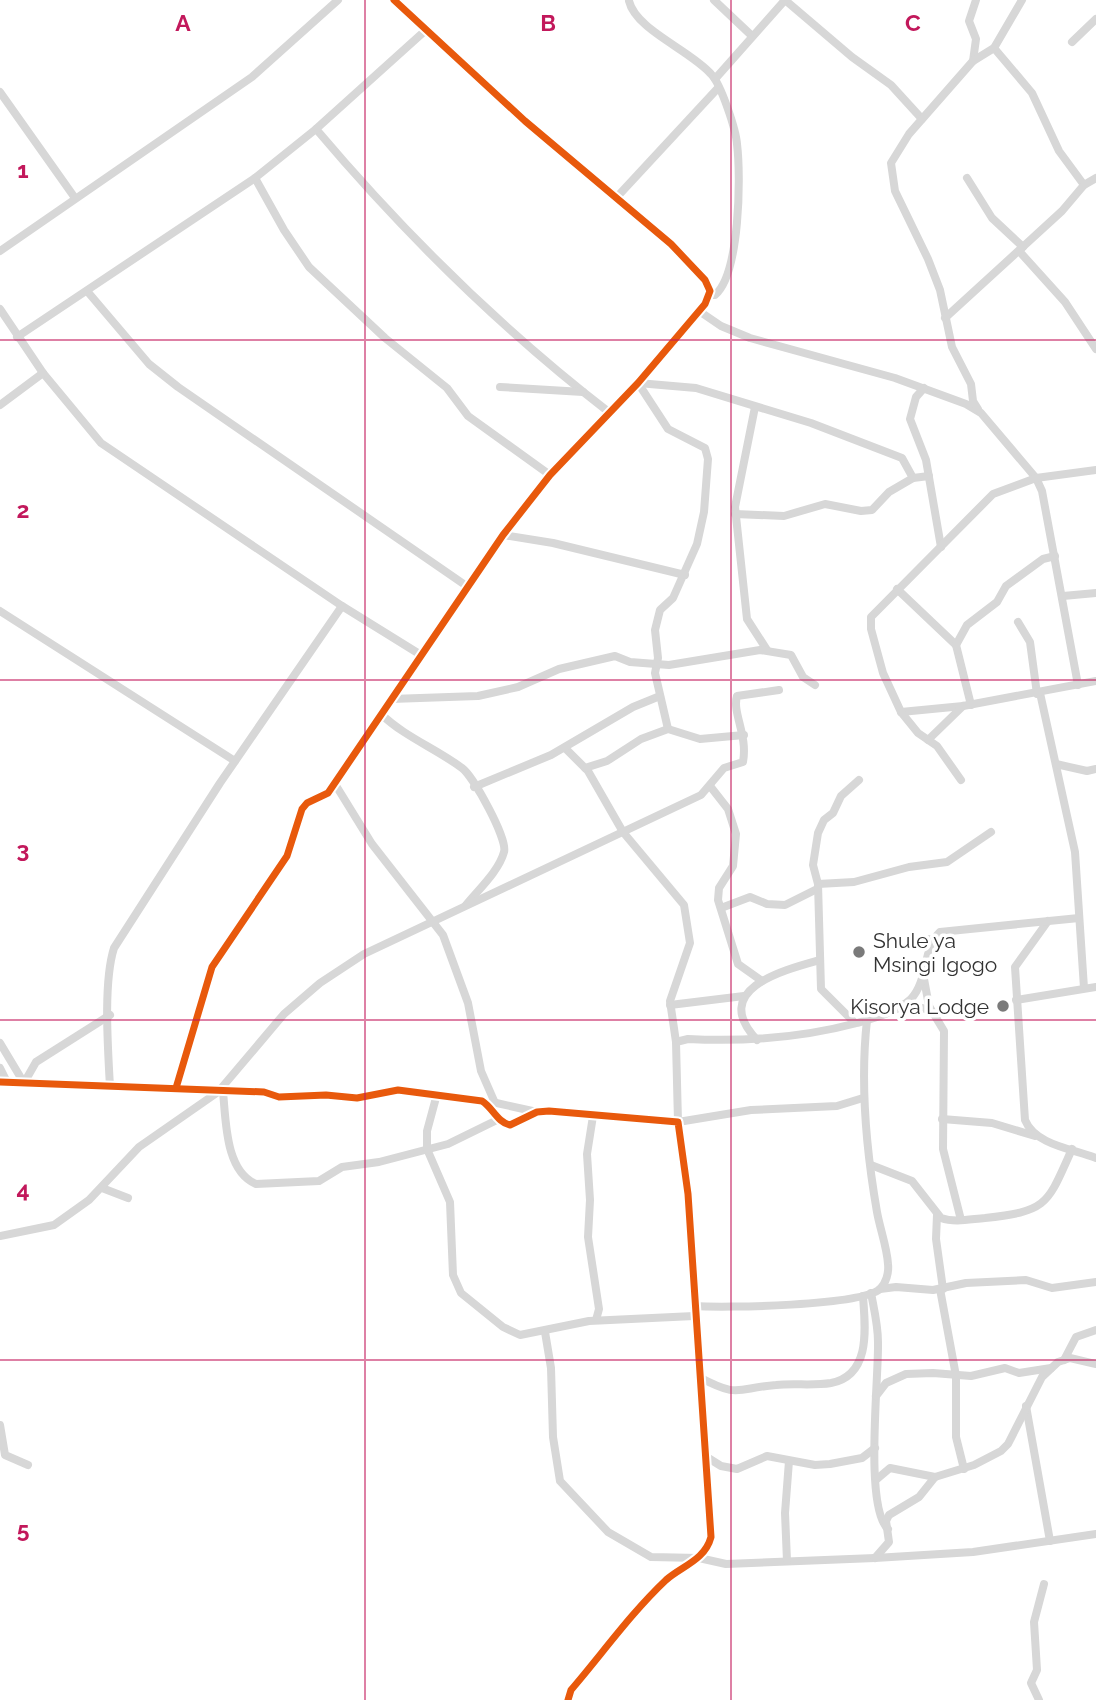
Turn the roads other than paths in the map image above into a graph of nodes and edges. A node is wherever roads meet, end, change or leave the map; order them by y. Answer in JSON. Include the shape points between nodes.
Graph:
{"nodes":[{"id":1,"x":338,"y":0,"type":"edge"},
{"id":2,"x":394,"y":0,"type":"edge"},
{"id":3,"x":622,"y":0,"type":"edge"},
{"id":4,"x":629,"y":0,"type":"edge"},
{"id":5,"x":714,"y":0,"type":"edge"},
{"id":6,"x":785,"y":0,"type":"edge"},
{"id":7,"x":976,"y":0,"type":"edge"},
{"id":8,"x":1022,"y":0,"type":"edge"},
{"id":9,"x":1096,"y":19,"type":"edge"},
{"id":10,"x":428,"y":29,"type":"junction"},
{"id":11,"x":751,"y":35,"type":"junction"},
{"id":12,"x":1072,"y":42,"type":"dead end"},
{"id":13,"x":994,"y":48,"type":"junction"},
{"id":14,"x":973,"y":61,"type":"junction"},
{"id":15,"x":717,"y":84,"type":"junction"},
{"id":16,"x":0,"y":92,"type":"edge"},
{"id":17,"x":922,"y":119,"type":"junction"},
{"id":18,"x":316,"y":129,"type":"junction"},
{"id":19,"x":256,"y":178,"type":"junction"},
{"id":20,"x":967,"y":178,"type":"dead end"},
{"id":21,"x":1096,"y":178,"type":"edge"},
{"id":22,"x":1084,"y":185,"type":"junction"},
{"id":23,"x":75,"y":198,"type":"junction"},
{"id":24,"x":616,"y":198,"type":"junction"},
{"id":25,"x":1021,"y":249,"type":"junction"},
{"id":26,"x":0,"y":251,"type":"edge"},
{"id":27,"x":87,"y":291,"type":"junction"},
{"id":28,"x":709,"y":295,"type":"junction"},
{"id":29,"x":0,"y":309,"type":"edge"},
{"id":30,"x":699,"y":311,"type":"junction"},
{"id":31,"x":945,"y":318,"type":"junction"},
{"id":32,"x":18,"y":338,"type":"junction"},
{"id":33,"x":1096,"y":349,"type":"edge"},
{"id":34,"x":43,"y":373,"type":"junction"},
{"id":35,"x":638,"y":383,"type":"junction"},
{"id":36,"x":500,"y":387,"type":"dead end"},
{"id":37,"x":924,"y":388,"type":"junction"},
{"id":38,"x":583,"y":392,"type":"junction"},
{"id":39,"x":0,"y":405,"type":"edge"},
{"id":40,"x":755,"y":407,"type":"junction"},
{"id":41,"x":610,"y":413,"type":"junction"},
{"id":42,"x":981,"y":413,"type":"junction"},
{"id":43,"x":1096,"y":470,"type":"edge"},
{"id":44,"x":550,"y":475,"type":"junction"},
{"id":45,"x":929,"y":476,"type":"junction"},
{"id":46,"x":913,"y":478,"type":"junction"},
{"id":47,"x":1035,"y":478,"type":"junction"},
{"id":48,"x":735,"y":514,"type":"junction"},
{"id":49,"x":503,"y":536,"type":"junction"},
{"id":50,"x":941,"y":547,"type":"junction"},
{"id":51,"x":1055,"y":556,"type":"junction"},
{"id":52,"x":685,"y":575,"type":"junction"},
{"id":53,"x":468,"y":587,"type":"junction"},
{"id":54,"x":897,"y":589,"type":"junction"},
{"id":55,"x":1096,"y":593,"type":"edge"},
{"id":56,"x":1063,"y":596,"type":"junction"},
{"id":57,"x":342,"y":606,"type":"junction"},
{"id":58,"x":1,"y":614,"type":"edge"},
{"id":59,"x":1018,"y":622,"type":"dead end"},
{"id":60,"x":956,"y":645,"type":"junction"},
{"id":61,"x":767,"y":650,"type":"junction"},
{"id":62,"x":421,"y":655,"type":"junction"},
{"id":63,"x":657,"y":664,"type":"junction"},
{"id":64,"x":1096,"y":681,"type":"edge"},
{"id":65,"x":815,"y":685,"type":"dead end"},
{"id":66,"x":1078,"y":685,"type":"junction"},
{"id":67,"x":779,"y":690,"type":"dead end"},
{"id":68,"x":1039,"y":694,"type":"junction"},
{"id":69,"x":660,"y":696,"type":"junction"},
{"id":70,"x":391,"y":699,"type":"junction"},
{"id":71,"x":967,"y":705,"type":"junction"},
{"id":72,"x":901,"y":712,"type":"junction"},
{"id":73,"x":381,"y":714,"type":"junction"},
{"id":74,"x":668,"y":729,"type":"junction"},
{"id":75,"x":744,"y":735,"type":"junction"},
{"id":76,"x":928,"y":740,"type":"junction"},
{"id":77,"x":565,"y":748,"type":"junction"},
{"id":78,"x":235,"y":761,"type":"junction"},
{"id":79,"x":1056,"y":764,"type":"junction"},
{"id":80,"x":585,"y":768,"type":"junction"},
{"id":81,"x":1096,"y":769,"type":"edge"},
{"id":82,"x":859,"y":780,"type":"dead end"},
{"id":83,"x":961,"y":780,"type":"dead end"},
{"id":84,"x":335,"y":783,"type":"junction"},
{"id":85,"x":710,"y":786,"type":"junction"},
{"id":86,"x":474,"y":787,"type":"junction"},
{"id":87,"x":622,"y":832,"type":"junction"},
{"id":88,"x":991,"y":832,"type":"dead end"},
{"id":89,"x":818,"y":887,"type":"junction"},
{"id":90,"x":464,"y":908,"type":"junction"},
{"id":91,"x":720,"y":908,"type":"junction"},
{"id":92,"x":1079,"y":918,"type":"junction"},
{"id":93,"x":1048,"y":921,"type":"junction"},
{"id":94,"x":434,"y":922,"type":"junction"},
{"id":95,"x":933,"y":939,"type":"junction"},
{"id":96,"x":910,"y":940,"type":"dead end"},
{"id":97,"x":820,"y":960,"type":"junction"},
{"id":98,"x":750,"y":975,"type":"junction"},
{"id":99,"x":923,"y":979,"type":"junction"},
{"id":100,"x":762,"y":981,"type":"junction"},
{"id":101,"x":1096,"y":987,"type":"edge"},
{"id":102,"x":1084,"y":988,"type":"junction"},
{"id":103,"x":752,"y":989,"type":"junction"},
{"id":104,"x":744,"y":996,"type":"junction"},
{"id":105,"x":1017,"y":1000,"type":"junction"},
{"id":106,"x":904,"y":1004,"type":"junction"},
{"id":107,"x":670,"y":1006,"type":"junction"},
{"id":108,"x":933,"y":1012,"type":"junction"},
{"id":109,"x":110,"y":1015,"type":"junction"},
{"id":110,"x":867,"y":1020,"type":"junction"},
{"id":111,"x":855,"y":1023,"type":"junction"},
{"id":112,"x":757,"y":1040,"type":"junction"},
{"id":113,"x":676,"y":1042,"type":"junction"},
{"id":114,"x":0,"y":1043,"type":"edge"},
{"id":115,"x":0,"y":1068,"type":"edge"},
{"id":116,"x":4,"y":1082,"type":"edge"},
{"id":117,"x":24,"y":1083,"type":"junction"},
{"id":118,"x":110,"y":1087,"type":"junction"},
{"id":119,"x":176,"y":1088,"type":"junction"},
{"id":120,"x":220,"y":1092,"type":"junction"},
{"id":121,"x":437,"y":1094,"type":"junction"},
{"id":122,"x":863,"y":1098,"type":"junction"},
{"id":123,"x":482,"y":1101,"type":"junction"},
{"id":124,"x":495,"y":1103,"type":"junction"},
{"id":125,"x":537,"y":1112,"type":"junction"},
{"id":126,"x":593,"y":1116,"type":"junction"},
{"id":127,"x":499,"y":1119,"type":"junction"},
{"id":128,"x":942,"y":1119,"type":"junction"},
{"id":129,"x":678,"y":1122,"type":"junction"},
{"id":130,"x":1040,"y":1138,"type":"junction"},
{"id":131,"x":427,"y":1150,"type":"junction"},
{"id":132,"x":1072,"y":1150,"type":"junction"},
{"id":133,"x":1096,"y":1158,"type":"edge"},
{"id":134,"x":871,"y":1165,"type":"junction"},
{"id":135,"x":102,"y":1188,"type":"junction"},
{"id":136,"x":128,"y":1199,"type":"dead end"},
{"id":137,"x":937,"y":1215,"type":"junction"},
{"id":138,"x":961,"y":1220,"type":"junction"},
{"id":139,"x":0,"y":1236,"type":"edge"},
{"id":140,"x":1096,"y":1282,"type":"edge"},
{"id":141,"x":942,"y":1289,"type":"junction"},
{"id":142,"x":871,"y":1293,"type":"junction"},
{"id":143,"x":694,"y":1306,"type":"junction"},
{"id":144,"x":694,"y":1316,"type":"junction"},
{"id":145,"x":596,"y":1321,"type":"junction"},
{"id":146,"x":1096,"y":1329,"type":"edge"},
{"id":147,"x":545,"y":1332,"type":"junction"},
{"id":148,"x":1064,"y":1360,"type":"junction"},
{"id":149,"x":1096,"y":1364,"type":"edge"},
{"id":150,"x":1051,"y":1367,"type":"junction"},
{"id":151,"x":699,"y":1377,"type":"junction"},
{"id":152,"x":956,"y":1377,"type":"junction"},
{"id":153,"x":875,"y":1399,"type":"junction"},
{"id":154,"x":1026,"y":1404,"type":"junction"},
{"id":155,"x":0,"y":1425,"type":"edge"},
{"id":156,"x":875,"y":1448,"type":"junction"},
{"id":157,"x":705,"y":1456,"type":"junction"},
{"id":158,"x":789,"y":1461,"type":"junction"},
{"id":159,"x":28,"y":1465,"type":"dead end"},
{"id":160,"x":964,"y":1469,"type":"junction"},
{"id":161,"x":935,"y":1477,"type":"junction"},
{"id":162,"x":877,"y":1479,"type":"junction"},
{"id":163,"x":888,"y":1529,"type":"junction"},
{"id":164,"x":1096,"y":1535,"type":"edge"},
{"id":165,"x":1050,"y":1541,"type":"junction"},
{"id":166,"x":699,"y":1558,"type":"junction"},
{"id":167,"x":875,"y":1558,"type":"junction"},
{"id":168,"x":787,"y":1561,"type":"junction"},
{"id":169,"x":1044,"y":1584,"type":"dead end"},
{"id":170,"x":568,"y":1700,"type":"edge"},
{"id":171,"x":1039,"y":1700,"type":"edge"}],
"edges":[{"from":1,"to":23,"type":"street","via":[[252,77]]},
{"from":2,"to":10,"type":"street"},
{"from":3,"to":4,"type":"street"},
{"from":4,"to":15,"type":"street","via":[[634,16],[680,48]]},
{"from":5,"to":11,"type":"street"},
{"from":6,"to":11,"type":"street"},
{"from":6,"to":17,"type":"street","via":[[891,85]]},
{"from":7,"to":14,"type":"street","via":[[969,21],[976,39]]},
{"from":8,"to":13,"type":"street"},
{"from":9,"to":12,"type":"street"},
{"from":10,"to":18,"type":"street"},
{"from":10,"to":24,"type":"street","via":[[525,121]]},
{"from":11,"to":15,"type":"street"},
{"from":13,"to":14,"type":"street"},
{"from":13,"to":22,"type":"street","via":[[1032,93],[1059,151]]},
{"from":14,"to":17,"type":"street"},
{"from":15,"to":24,"type":"street"},
{"from":15,"to":28,"type":"street","via":[[737,141],[737,219],[724,285]]},
{"from":16,"to":23,"type":"street"},
{"from":17,"to":31,"type":"street","via":[[893,157],[891,178],[940,290]]},
{"from":18,"to":19,"type":"street"},
{"from":18,"to":38,"type":"street","via":[[410,236]]},
{"from":19,"to":27,"type":"street"},
{"from":19,"to":44,"type":"street","via":[[309,267],[439,381],[468,416]]},
{"from":20,"to":25,"type":"street","via":[[992,218]]},
{"from":21,"to":22,"type":"street"},
{"from":22,"to":25,"type":"street"},
{"from":23,"to":26,"type":"street"},
{"from":24,"to":28,"type":"street","via":[[690,262],[705,280]]},
{"from":25,"to":31,"type":"street"},
{"from":25,"to":33,"type":"street"},
{"from":27,"to":32,"type":"street"},
{"from":27,"to":53,"type":"street","via":[[149,364],[178,387]]},
{"from":28,"to":30,"type":"street"},
{"from":29,"to":32,"type":"street"},
{"from":30,"to":35,"type":"street"},
{"from":30,"to":37,"type":"street","via":[[750,338]]},
{"from":31,"to":42,"type":"street","via":[[952,347],[971,384],[972,401]]},
{"from":32,"to":34,"type":"street"},
{"from":34,"to":39,"type":"street"},
{"from":34,"to":57,"type":"street","via":[[101,443]]},
{"from":35,"to":40,"type":"street","via":[[696,388]]},
{"from":35,"to":41,"type":"street"},
{"from":35,"to":52,"type":"street","via":[[668,429],[707,453],[704,512]]},
{"from":36,"to":38,"type":"street"},
{"from":37,"to":42,"type":"street"},
{"from":37,"to":45,"type":"street","via":[[916,397],[910,419]]},
{"from":38,"to":41,"type":"street"},
{"from":40,"to":46,"type":"street","via":[[902,458]]},
{"from":40,"to":48,"type":"street"},
{"from":41,"to":44,"type":"street"},
{"from":42,"to":47,"type":"street"},
{"from":43,"to":47,"type":"street"},
{"from":44,"to":49,"type":"street"},
{"from":45,"to":46,"type":"street"},
{"from":45,"to":50,"type":"street"},
{"from":46,"to":48,"type":"street","via":[[889,492],[872,510],[860,512],[825,504],[784,516]]},
{"from":47,"to":50,"type":"street","via":[[993,494]]},
{"from":47,"to":51,"type":"street","via":[[1042,491]]},
{"from":48,"to":61,"type":"street","via":[[747,619]]},
{"from":49,"to":52,"type":"street","via":[[553,543]]},
{"from":49,"to":53,"type":"street"},
{"from":50,"to":54,"type":"street"},
{"from":51,"to":56,"type":"street"},
{"from":51,"to":60,"type":"street","via":[[1043,559],[1006,586],[997,602],[967,625]]},
{"from":52,"to":63,"type":"street","via":[[657,616]]},
{"from":53,"to":62,"type":"street"},
{"from":54,"to":60,"type":"street"},
{"from":54,"to":72,"type":"street","via":[[870,622],[883,673]]},
{"from":55,"to":56,"type":"street"},
{"from":56,"to":66,"type":"street"},
{"from":57,"to":62,"type":"street"},
{"from":57,"to":78,"type":"street"},
{"from":58,"to":78,"type":"street"},
{"from":59,"to":68,"type":"street","via":[[1030,642]]},
{"from":60,"to":71,"type":"street"},
{"from":61,"to":63,"type":"street"},
{"from":61,"to":65,"type":"street","via":[[791,655],[803,677]]},
{"from":62,"to":70,"type":"street"},
{"from":63,"to":69,"type":"street"},
{"from":63,"to":70,"type":"street","via":[[615,656],[478,696]]},
{"from":64,"to":66,"type":"street"},
{"from":66,"to":68,"type":"street"},
{"from":67,"to":75,"type":"street","via":[[737,696],[735,706]]},
{"from":68,"to":71,"type":"street"},
{"from":68,"to":79,"type":"street"},
{"from":69,"to":74,"type":"street"},
{"from":69,"to":77,"type":"street"},
{"from":70,"to":73,"type":"street"},
{"from":71,"to":72,"type":"street"},
{"from":71,"to":76,"type":"street"},
{"from":72,"to":76,"type":"street"},
{"from":73,"to":84,"type":"street"},
{"from":73,"to":86,"type":"street","via":[[413,740],[461,767]]},
{"from":74,"to":75,"type":"street","via":[[700,739]]},
{"from":74,"to":80,"type":"street"},
{"from":75,"to":85,"type":"street","via":[[743,762],[724,768]]},
{"from":76,"to":83,"type":"street"},
{"from":77,"to":80,"type":"street"},
{"from":77,"to":86,"type":"street"},
{"from":78,"to":109,"type":"street","via":[[114,948],[109,965]]},
{"from":79,"to":81,"type":"street"},
{"from":79,"to":92,"type":"street","via":[[1075,852]]},
{"from":80,"to":87,"type":"street"},
{"from":82,"to":89,"type":"street","via":[[845,791],[820,827],[813,865]]},
{"from":84,"to":94,"type":"street","via":[[372,845]]},
{"from":84,"to":119,"type":"street","via":[[324,797],[302,809],[287,856],[212,967]]},
{"from":85,"to":87,"type":"street","via":[[701,795]]},
{"from":85,"to":91,"type":"street","via":[[728,809],[736,834],[733,866],[719,888]]},
{"from":86,"to":90,"type":"street","via":[[500,829],[505,852]]},
{"from":87,"to":90,"type":"street"},
{"from":87,"to":107,"type":"street","via":[[684,905],[690,943]]},
{"from":88,"to":89,"type":"street","via":[[947,862]]},
{"from":89,"to":91,"type":"street","via":[[785,905],[750,897]]},
{"from":89,"to":97,"type":"street"},
{"from":90,"to":94,"type":"street"},
{"from":91,"to":98,"type":"street","via":[[738,964]]},
{"from":92,"to":93,"type":"street"},
{"from":92,"to":102,"type":"street"},
{"from":93,"to":95,"type":"street","via":[[954,928]]},
{"from":93,"to":105,"type":"street","via":[[1017,961]]},
{"from":94,"to":120,"type":"street","via":[[364,954],[320,983],[267,1032]]},
{"from":94,"to":124,"type":"street","via":[[468,1003],[481,1071]]},
{"from":95,"to":96,"type":"street"},
{"from":95,"to":99,"type":"street"},
{"from":97,"to":100,"type":"street"},
{"from":97,"to":111,"type":"street","via":[[821,989]]},
{"from":98,"to":100,"type":"street"},
{"from":98,"to":103,"type":"street"},
{"from":99,"to":106,"type":"street"},
{"from":99,"to":108,"type":"street"},
{"from":100,"to":103,"type":"street"},
{"from":101,"to":102,"type":"street"},
{"from":102,"to":105,"type":"street"},
{"from":103,"to":104,"type":"street"},
{"from":104,"to":107,"type":"street"},
{"from":104,"to":112,"type":"street","via":[[739,1010]]},
{"from":105,"to":130,"type":"street","via":[[1026,1120],[1030,1131]]},
{"from":106,"to":108,"type":"street"},
{"from":106,"to":110,"type":"street"},
{"from":107,"to":113,"type":"street"},
{"from":108,"to":128,"type":"street","via":[[944,1031]]},
{"from":109,"to":117,"type":"street","via":[[33,1065]]},
{"from":109,"to":118,"type":"street"},
{"from":110,"to":111,"type":"street"},
{"from":110,"to":122,"type":"street"},
{"from":111,"to":112,"type":"street","via":[[799,1037]]},
{"from":112,"to":113,"type":"street"},
{"from":113,"to":129,"type":"street"},
{"from":114,"to":117,"type":"street"},
{"from":115,"to":116,"type":"street"},
{"from":116,"to":117,"type":"street"},
{"from":117,"to":118,"type":"street"},
{"from":118,"to":119,"type":"street"},
{"from":119,"to":120,"type":"street"},
{"from":120,"to":121,"type":"street","via":[[357,1098],[398,1090]]},
{"from":120,"to":131,"type":"street","via":[[236,1163],[256,1184],[319,1181],[342,1167]]},
{"from":120,"to":135,"type":"street","via":[[139,1147]]},
{"from":121,"to":123,"type":"street"},
{"from":121,"to":131,"type":"street"},
{"from":122,"to":129,"type":"street","via":[[837,1106],[751,1110]]},
{"from":122,"to":134,"type":"street"},
{"from":123,"to":124,"type":"street"},
{"from":123,"to":127,"type":"street"},
{"from":124,"to":125,"type":"street"},
{"from":125,"to":126,"type":"street"},
{"from":125,"to":127,"type":"street","via":[[510,1125]]},
{"from":126,"to":129,"type":"street"},
{"from":126,"to":145,"type":"street","via":[[587,1154],[587,1237],[599,1309]]},
{"from":127,"to":131,"type":"street"},
{"from":128,"to":130,"type":"street","via":[[992,1123]]},
{"from":128,"to":138,"type":"street","via":[[945,1162]]},
{"from":129,"to":143,"type":"street","via":[[688,1194]]},
{"from":130,"to":132,"type":"street"},
{"from":131,"to":147,"type":"street","via":[[450,1202],[453,1275],[461,1293],[520,1335]]},
{"from":132,"to":133,"type":"street"},
{"from":132,"to":138,"type":"street","via":[[1039,1208]]},
{"from":134,"to":137,"type":"street","via":[[912,1181]]},
{"from":134,"to":142,"type":"street","via":[[888,1266],[887,1277]]},
{"from":135,"to":136,"type":"street"},
{"from":135,"to":139,"type":"street","via":[[54,1225]]},
{"from":137,"to":138,"type":"street"},
{"from":137,"to":141,"type":"street"},
{"from":140,"to":141,"type":"street","via":[[1052,1288],[1026,1280]]},
{"from":141,"to":142,"type":"street","via":[[896,1287]]},
{"from":141,"to":152,"type":"street"},
{"from":142,"to":143,"type":"street","via":[[765,1307]]},
{"from":142,"to":151,"type":"street","via":[[865,1346],[846,1377],[831,1383],[765,1385],[736,1393]]},
{"from":142,"to":153,"type":"street","via":[[878,1340]]},
{"from":143,"to":144,"type":"street"},
{"from":144,"to":145,"type":"street"},
{"from":144,"to":151,"type":"street"},
{"from":145,"to":147,"type":"street"},
{"from":146,"to":148,"type":"street","via":[[1076,1336]]},
{"from":147,"to":166,"type":"street","via":[[557,1466],[566,1489],[608,1532],[635,1551],[651,1558]]},
{"from":148,"to":149,"type":"street","via":[[1077,1358]]},
{"from":148,"to":150,"type":"street"},
{"from":150,"to":152,"type":"street","via":[[1019,1373],[1005,1368]]},
{"from":150,"to":154,"type":"street"},
{"from":151,"to":157,"type":"street"},
{"from":152,"to":153,"type":"street","via":[[905,1374],[886,1383]]},
{"from":152,"to":160,"type":"street","via":[[956,1437]]},
{"from":153,"to":156,"type":"street"},
{"from":154,"to":160,"type":"street","via":[[1006,1446]]},
{"from":154,"to":165,"type":"street"},
{"from":155,"to":159,"type":"street","via":[[5,1455]]},
{"from":156,"to":158,"type":"street","via":[[862,1458],[830,1464]]},
{"from":156,"to":162,"type":"street"},
{"from":157,"to":158,"type":"street","via":[[737,1469],[763,1457]]},
{"from":157,"to":166,"type":"street","via":[[712,1528],[709,1544]]},
{"from":158,"to":168,"type":"street"},
{"from":160,"to":161,"type":"street"},
{"from":161,"to":162,"type":"street","via":[[890,1468]]},
{"from":161,"to":163,"type":"street","via":[[919,1497],[889,1515]]},
{"from":162,"to":163,"type":"street","via":[[880,1518]]},
{"from":163,"to":167,"type":"street","via":[[888,1544]]},
{"from":164,"to":165,"type":"street"},
{"from":165,"to":167,"type":"street","via":[[973,1552]]},
{"from":166,"to":168,"type":"street","via":[[726,1564]]},
{"from":166,"to":170,"type":"street","via":[[660,1587],[571,1690]]},
{"from":167,"to":168,"type":"street"},
{"from":169,"to":171,"type":"street","via":[[1034,1622],[1037,1670],[1031,1679]]}]}
